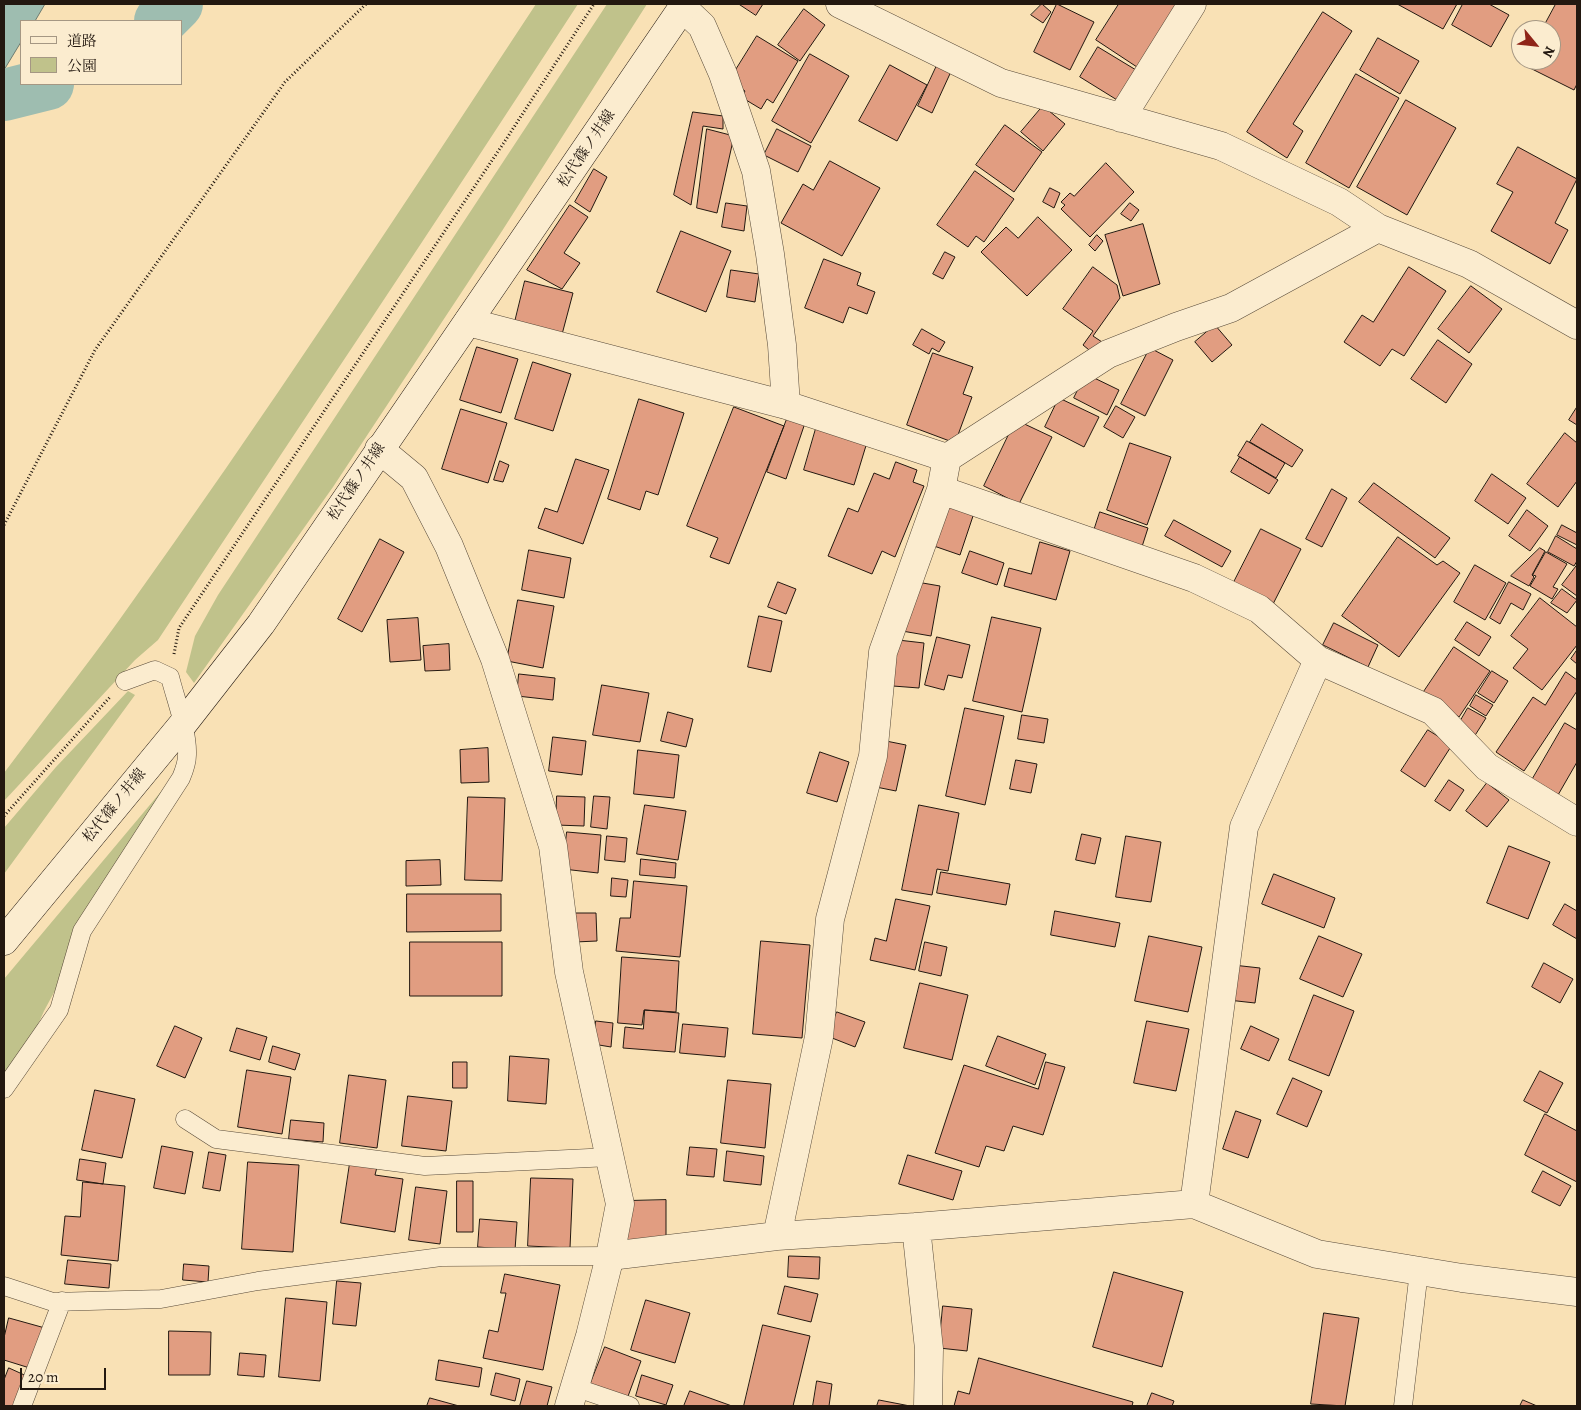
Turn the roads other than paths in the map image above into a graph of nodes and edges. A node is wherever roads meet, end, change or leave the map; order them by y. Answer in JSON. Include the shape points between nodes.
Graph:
{"nodes":[{"id":1,"x":840,"y":4,"type":"edge"},
{"id":2,"x":1192,"y":4,"type":"edge"},
{"id":3,"x":684,"y":6,"type":"edge"},
{"id":4,"x":1121,"y":118,"type":"junction"},
{"id":5,"x":1378,"y":228,"type":"junction"},
{"id":6,"x":468,"y":322,"type":"junction"},
{"id":7,"x":1577,"y":324,"type":"edge"},
{"id":8,"x":786,"y":405,"type":"junction"},
{"id":9,"x":380,"y":449,"type":"junction"},
{"id":10,"x":947,"y":458,"type":"junction"},
{"id":11,"x":940,"y":490,"type":"junction"},
{"id":12,"x":1318,"y":660,"type":"junction"},
{"id":13,"x":126,"y":681,"type":"road end"},
{"id":14,"x":183,"y":724,"type":"junction"},
{"id":15,"x":1577,"y":822,"type":"edge"},
{"id":16,"x":4,"y":941,"type":"edge"},
{"id":17,"x":4,"y":1088,"type":"edge"},
{"id":18,"x":185,"y":1119,"type":"dead end"},
{"id":19,"x":610,"y":1157,"type":"junction"},
{"id":20,"x":1194,"y":1204,"type":"junction"},
{"id":21,"x":916,"y":1227,"type":"junction"},
{"id":22,"x":777,"y":1236,"type":"junction"},
{"id":23,"x":610,"y":1256,"type":"junction"},
{"id":24,"x":1419,"y":1271,"type":"junction"},
{"id":25,"x":4,"y":1286,"type":"edge"},
{"id":26,"x":1577,"y":1292,"type":"edge"},
{"id":27,"x":62,"y":1301,"type":"junction"},
{"id":28,"x":572,"y":1397,"type":"edge"},
{"id":29,"x":22,"y":1406,"type":"edge"},
{"id":30,"x":630,"y":1406,"type":"edge"},
{"id":31,"x":928,"y":1406,"type":"edge"},
{"id":32,"x":1403,"y":1406,"type":"edge"}],
"edges":[{"from":1,"to":4,"type":"street","via":[[1001,83]]},
{"from":2,"to":4,"type":"street"},
{"from":3,"to":6,"type":"street","name":"松代篠ノ井線"},
{"from":3,"to":8,"type":"street","via":[[702,26],[723,74],[756,171],[782,344]]},
{"from":4,"to":5,"type":"street","via":[[1221,146],[1339,202]]},
{"from":5,"to":7,"type":"street","via":[[1469,264]]},
{"from":5,"to":10,"type":"street","via":[[1231,308],[1108,354]]},
{"from":6,"to":8,"type":"street"},
{"from":6,"to":9,"type":"street","name":"松代篠ノ井線"},
{"from":8,"to":10,"type":"street"},
{"from":9,"to":14,"type":"street","name":"松代篠ノ井線","via":[[261,624]]},
{"from":9,"to":19,"type":"street","via":[[414,478],[449,546],[495,659],[554,846],[569,972]]},
{"from":10,"to":11,"type":"street"},
{"from":11,"to":12,"type":"street","via":[[1194,578],[1259,609]]},
{"from":11,"to":22,"type":"street","via":[[883,652],[873,756],[830,919],[819,1038]]},
{"from":12,"to":15,"type":"street","via":[[1432,711],[1487,768]]},
{"from":12,"to":20,"type":"street","via":[[1244,827]]},
{"from":13,"to":14,"type":"lane","via":[[155,670],[170,677]]},
{"from":14,"to":16,"type":"street","name":"松代篠ノ井線"},
{"from":14,"to":17,"type":"lane","via":[[187,754],[181,778],[82,931],[59,1010]]},
{"from":18,"to":19,"type":"lane","via":[[216,1139],[425,1166]]},
{"from":19,"to":23,"type":"street","via":[[620,1204]]},
{"from":20,"to":21,"type":"street"},
{"from":20,"to":24,"type":"street","via":[[1317,1254]]},
{"from":21,"to":22,"type":"street"},
{"from":21,"to":31,"type":"street","via":[[929,1349]]},
{"from":22,"to":23,"type":"street"},
{"from":23,"to":27,"type":"lane","via":[[441,1257],[258,1281],[161,1299]]},
{"from":23,"to":28,"type":"street"},
{"from":24,"to":26,"type":"street"},
{"from":24,"to":32,"type":"lane"},
{"from":25,"to":27,"type":"lane","via":[[54,1302]]},
{"from":27,"to":29,"type":"lane"},
{"from":28,"to":30,"type":"lane"}]}
